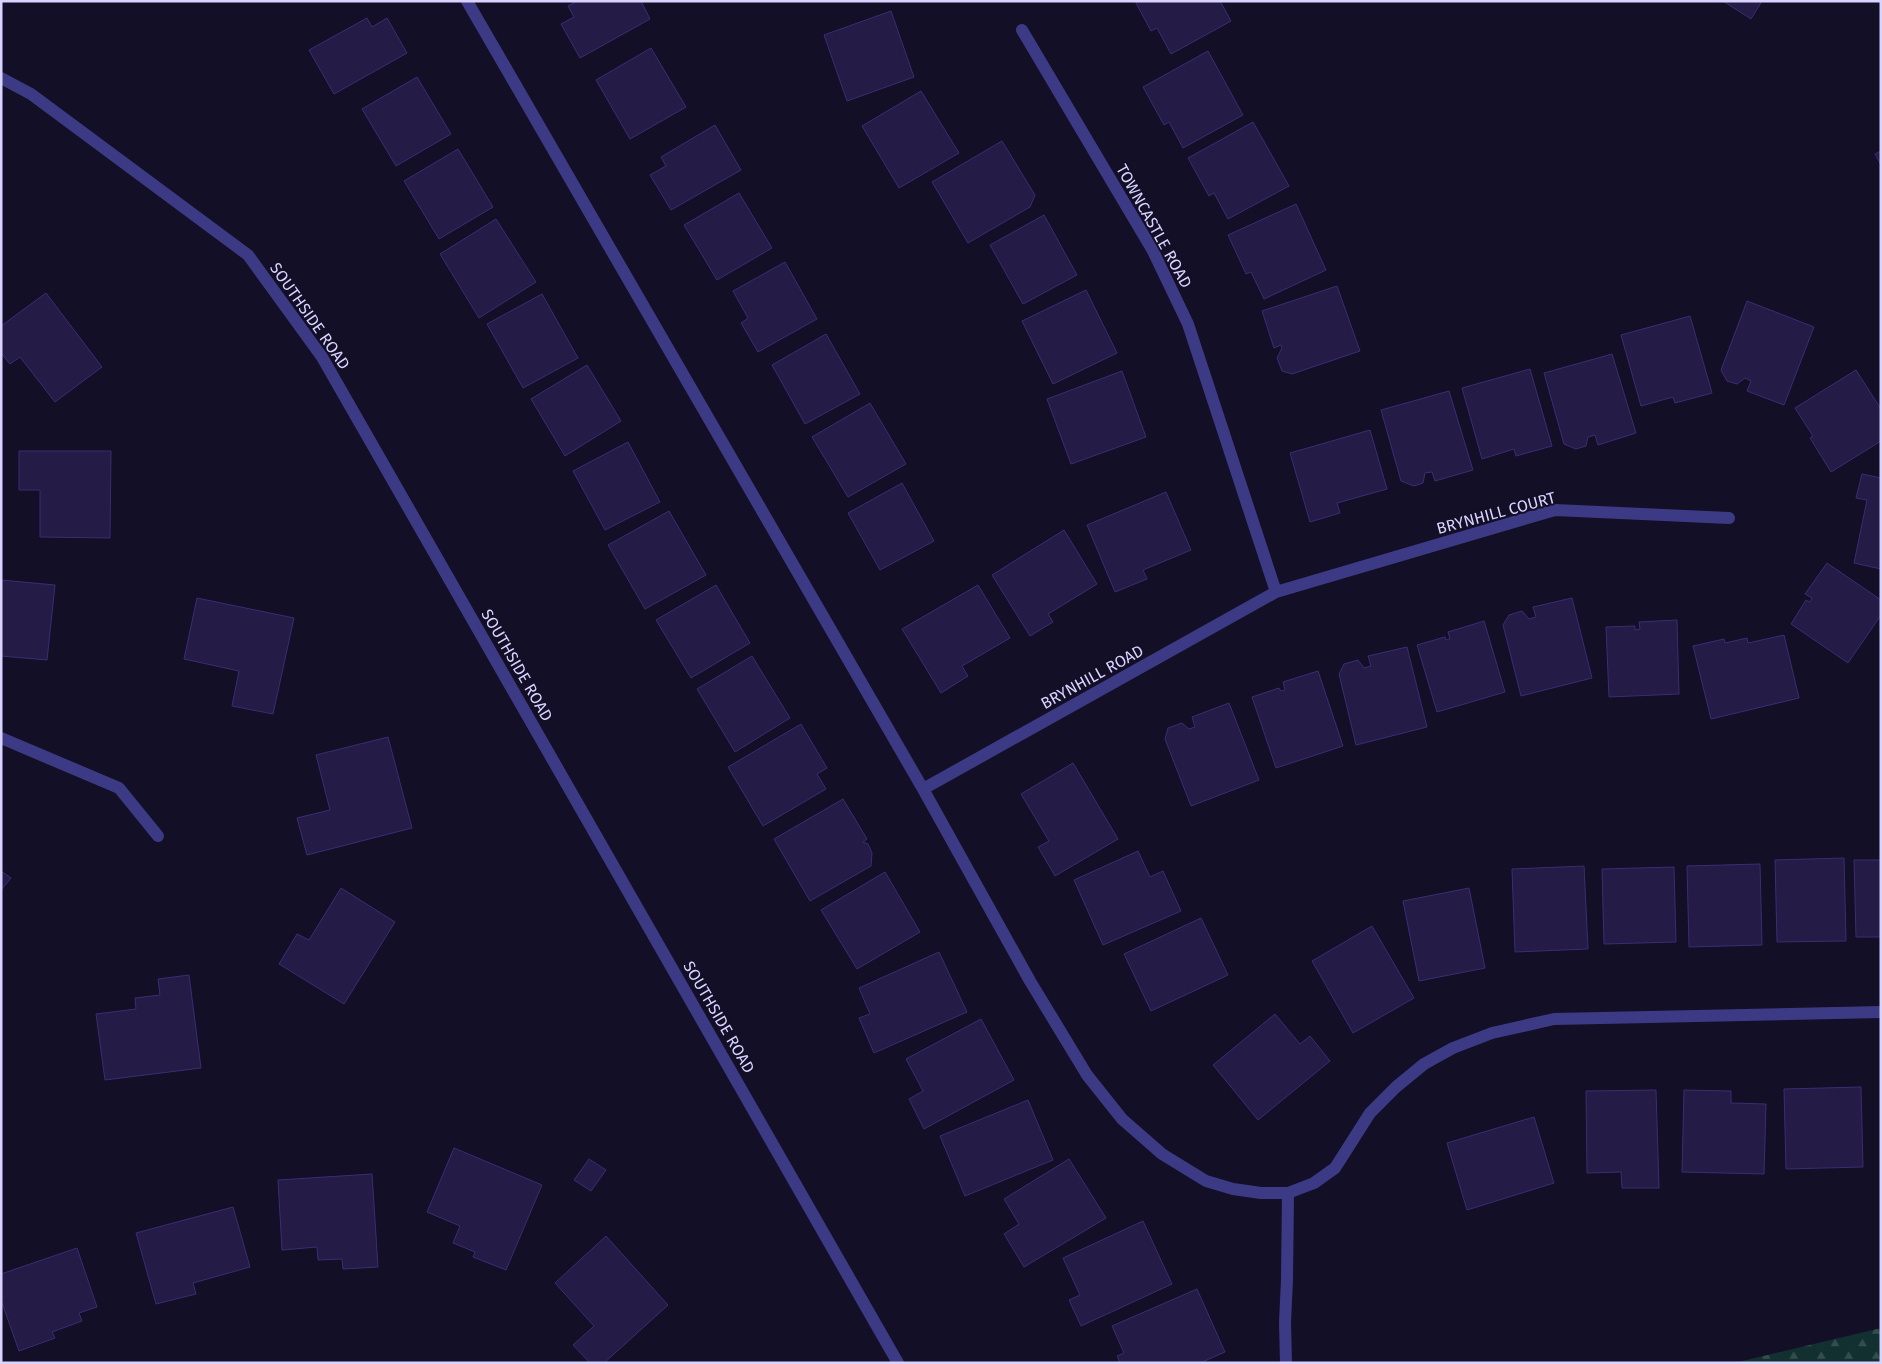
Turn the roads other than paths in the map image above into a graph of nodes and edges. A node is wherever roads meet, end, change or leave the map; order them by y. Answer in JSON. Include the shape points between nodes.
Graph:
{"nodes":[{"id":1,"x":467,"y":1,"type":"edge"},
{"id":2,"x":1022,"y":30,"type":"dead end"},
{"id":3,"x":1,"y":78,"type":"edge"},
{"id":4,"x":1729,"y":518,"type":"dead end"},
{"id":5,"x":1276,"y":592,"type":"junction"},
{"id":6,"x":1,"y":738,"type":"edge"},
{"id":7,"x":923,"y":789,"type":"junction"},
{"id":8,"x":158,"y":836,"type":"dead end"},
{"id":9,"x":1881,"y":1012,"type":"edge"},
{"id":10,"x":1288,"y":1192,"type":"junction"},
{"id":11,"x":898,"y":1363,"type":"edge"},
{"id":12,"x":1286,"y":1363,"type":"edge"}],
"edges":[{"from":1,"to":7,"type":"street"},
{"from":2,"to":5,"type":"street","name":"TOWNCASTLE ROAD","via":[[1154,251],[1188,324]]},
{"from":3,"to":11,"type":"street","name":"SOUTHSIDE ROAD","via":[[31,94],[248,255],[322,357]]},
{"from":4,"to":5,"type":"street","name":"BRYNHILL COURT","via":[[1556,510]]},
{"from":5,"to":7,"type":"street","name":"BRYNHILL ROAD"},
{"from":6,"to":8,"type":"street","via":[[119,788]]},
{"from":7,"to":10,"type":"street","via":[[1030,981],[1087,1075],[1122,1119],[1162,1154],[1206,1181],[1232,1190]]},
{"from":9,"to":10,"type":"street","via":[[1554,1019],[1492,1033],[1424,1064],[1370,1114],[1335,1168],[1314,1183]]},
{"from":10,"to":12,"type":"street"}]}
